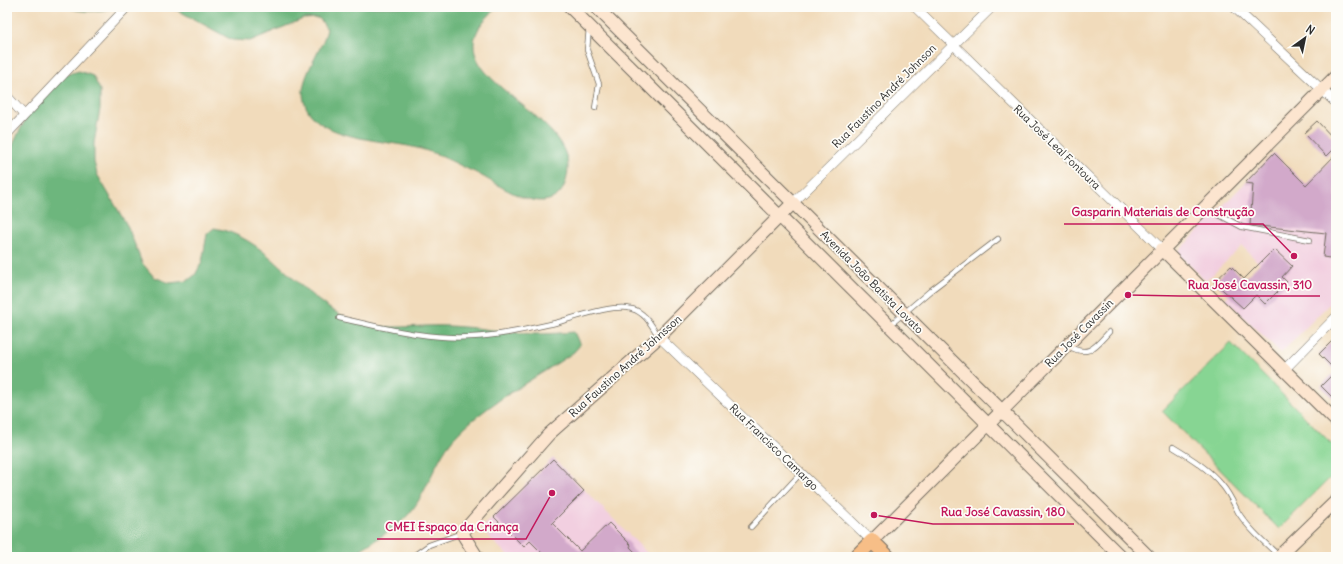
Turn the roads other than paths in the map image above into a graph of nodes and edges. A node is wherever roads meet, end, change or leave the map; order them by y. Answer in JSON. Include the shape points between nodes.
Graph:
{"nodes":[{"id":1,"x":127,"y":7,"type":"edge"},
{"id":2,"x":570,"y":7,"type":"edge"},
{"id":3,"x":596,"y":7,"type":"edge"},
{"id":4,"x":915,"y":7,"type":"edge"},
{"id":5,"x":992,"y":7,"type":"edge"},
{"id":6,"x":1234,"y":7,"type":"edge"},
{"id":7,"x":589,"y":26,"type":"junction"},
{"id":8,"x":953,"y":44,"type":"junction"},
{"id":9,"x":1336,"y":76,"type":"edge"},
{"id":10,"x":1322,"y":90,"type":"junction"},
{"id":11,"x":7,"y":96,"type":"edge"},
{"id":12,"x":1336,"y":103,"type":"edge"},
{"id":13,"x":595,"y":108,"type":"dead end"},
{"id":14,"x":24,"y":115,"type":"junction"},
{"id":15,"x":7,"y":134,"type":"edge"},
{"id":16,"x":793,"y":203,"type":"junction"},
{"id":17,"x":1204,"y":208,"type":"junction"},
{"id":18,"x":780,"y":217,"type":"junction"},
{"id":19,"x":998,"y":239,"type":"dead end"},
{"id":20,"x":1310,"y":240,"type":"dead end"},
{"id":21,"x":1162,"y":249,"type":"junction"},
{"id":22,"x":903,"y":313,"type":"junction"},
{"id":23,"x":1336,"y":317,"type":"edge"},
{"id":24,"x":339,"y":318,"type":"dead end"},
{"id":25,"x":889,"y":326,"type":"junction"},
{"id":26,"x":1109,"y":332,"type":"dead end"},
{"id":27,"x":659,"y":337,"type":"junction"},
{"id":28,"x":1066,"y":346,"type":"junction"},
{"id":29,"x":960,"y":368,"type":"junction"},
{"id":30,"x":1284,"y":370,"type":"junction"},
{"id":31,"x":946,"y":382,"type":"junction"},
{"id":32,"x":1002,"y":410,"type":"junction"},
{"id":33,"x":1336,"y":421,"type":"edge"},
{"id":34,"x":988,"y":424,"type":"junction"},
{"id":35,"x":1174,"y":447,"type":"dead end"},
{"id":36,"x":801,"y":473,"type":"junction"},
{"id":37,"x":1336,"y":501,"type":"edge"},
{"id":38,"x":752,"y":527,"type":"dead end"},
{"id":39,"x":462,"y":533,"type":"junction"},
{"id":40,"x":872,"y":541,"type":"junction"},
{"id":41,"x":412,"y":557,"type":"edge"},
{"id":42,"x":477,"y":557,"type":"edge"},
{"id":43,"x":856,"y":557,"type":"edge"},
{"id":44,"x":888,"y":557,"type":"edge"},
{"id":45,"x":1121,"y":557,"type":"edge"},
{"id":46,"x":1149,"y":557,"type":"edge"},
{"id":47,"x":1279,"y":557,"type":"edge"}],
"edges":[{"from":1,"to":14,"type":"street"},
{"from":2,"to":7,"type":"street","name":"Avenida João Batista Lovato"},
{"from":3,"to":16,"type":"street","name":"Avenida João Batista Lovato"},
{"from":4,"to":8,"type":"street","name":"Rua José Leal Fontoura"},
{"from":5,"to":8,"type":"street","name":"Rua Faustino André Johnson"},
{"from":6,"to":10,"type":"street"},
{"from":7,"to":13,"type":"lane","via":[[587,50],[599,84]]},
{"from":7,"to":18,"type":"street","name":"Avenida João Batista Lovato"},
{"from":8,"to":16,"type":"street","name":"Rua Faustino André Johnson"},
{"from":8,"to":21,"type":"street","name":"Rua José Leal Fontoura"},
{"from":9,"to":10,"type":"street","name":"Rua José Cavassin"},
{"from":10,"to":12,"type":"street"},
{"from":10,"to":17,"type":"street","name":"Rua José Cavassin"},
{"from":11,"to":14,"type":"street"},
{"from":14,"to":15,"type":"street"},
{"from":16,"to":18,"type":"street","name":"Rua Faustino André Johnsson"},
{"from":16,"to":22,"type":"street","name":"Avenida João Batista Lovato"},
{"from":17,"to":20,"type":"lane","via":[[1242,227]]},
{"from":17,"to":21,"type":"street","name":"Rua José Cavassin"},
{"from":18,"to":25,"type":"street","name":"Avenida João Batista Lovato"},
{"from":18,"to":27,"type":"street","name":"Rua Faustino André Johnsson"},
{"from":19,"to":22,"type":"lane"},
{"from":21,"to":28,"type":"street","name":"Rua José Cavassin"},
{"from":21,"to":30,"type":"street","name":"Rua José Leal Fontoura"},
{"from":22,"to":25,"type":"lane"},
{"from":22,"to":29,"type":"street","name":"Avenida João Batista Lovato"},
{"from":23,"to":30,"type":"street"},
{"from":24,"to":27,"type":"lane","via":[[416,335],[471,337],[525,329],[603,310],[623,308],[633,309],[646,317]]},
{"from":25,"to":31,"type":"street","name":"Avenida João Batista Lovato"},
{"from":26,"to":28,"type":"lane","via":[[1092,350],[1078,352]]},
{"from":27,"to":36,"type":"street","name":"Rua Francisco Camargo"},
{"from":27,"to":39,"type":"street","name":"Rua Faustino André Johnsson","via":[[549,434]]},
{"from":28,"to":32,"type":"street","name":"Rua José Cavassin"},
{"from":29,"to":31,"type":"street"},
{"from":29,"to":32,"type":"street","name":"Avenida João Batista Lovato"},
{"from":30,"to":33,"type":"street","name":"Rua José Leal Fontoura"},
{"from":31,"to":34,"type":"street","name":"Avenida João Batista Lovato"},
{"from":32,"to":34,"type":"street","name":"Rua José Cavassin"},
{"from":32,"to":46,"type":"street","name":"Avenida João Batista Lovato"},
{"from":34,"to":40,"type":"street","name":"Rua José Cavassin"},
{"from":34,"to":45,"type":"street","name":"Avenida João Batista Lovato"},
{"from":35,"to":47,"type":"lane","via":[[1198,463],[1222,485],[1238,512]]},
{"from":36,"to":38,"type":"lane"},
{"from":36,"to":40,"type":"street","name":"Rua Francisco Camargo"},
{"from":37,"to":47,"type":"street"},
{"from":39,"to":41,"type":"lane","via":[[429,545]]},
{"from":39,"to":42,"type":"street"},
{"from":40,"to":43,"type":"main road","name":"Rua José Cavassin"},
{"from":40,"to":44,"type":"main road","name":"Rua Francisco Camargo"}]}
